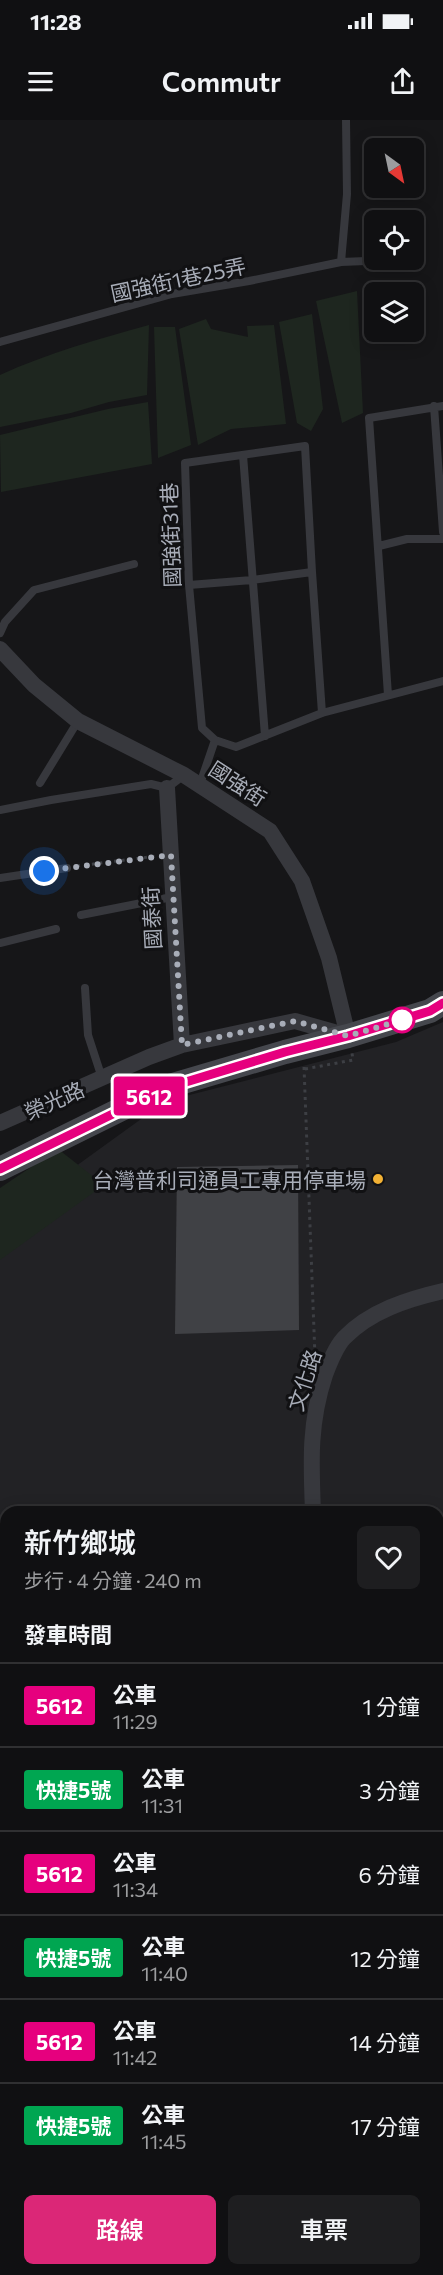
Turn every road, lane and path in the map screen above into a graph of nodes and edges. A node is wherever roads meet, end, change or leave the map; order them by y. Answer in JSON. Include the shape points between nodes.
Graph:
{"nodes":[{"id":1,"x":346,"y":120,"type":"edge"},
{"id":2,"x":364,"y":261,"type":"edge"},
{"id":3,"x":341,"y":262,"type":"junction"},
{"id":4,"x":0,"y":342,"type":"edge"},
{"id":5,"x":438,"y":406,"type":"edge"},
{"id":6,"x":243,"y":455,"type":"junction"},
{"id":7,"x":443,"y":532,"type":"edge"},
{"id":8,"x":443,"y":540,"type":"edge"},
{"id":9,"x":379,"y":546,"type":"junction"},
{"id":10,"x":134,"y":564,"type":"dead end"},
{"id":11,"x":312,"y":572,"type":"junction"},
{"id":12,"x":252,"y":580,"type":"junction"},
{"id":13,"x":189,"y":585,"type":"junction"},
{"id":14,"x":0,"y":633,"type":"edge"},
{"id":15,"x":0,"y":650,"type":"edge"},
{"id":16,"x":443,"y":681,"type":"edge"},
{"id":17,"x":388,"y":695,"type":"junction"},
{"id":18,"x":322,"y":713,"type":"junction"},
{"id":19,"x":78,"y":721,"type":"junction"},
{"id":20,"x":265,"y":736,"type":"junction"},
{"id":21,"x":215,"y":740,"type":"junction"},
{"id":22,"x":184,"y":775,"type":"junction"},
{"id":23,"x":40,"y":783,"type":"dead end"},
{"id":24,"x":200,"y":784,"type":"junction"},
{"id":25,"x":167,"y":788,"type":"junction"},
{"id":26,"x":0,"y":810,"type":"edge"},
{"id":27,"x":171,"y":855,"type":"junction"},
{"id":28,"x":67,"y":868,"type":"joint"},
{"id":29,"x":0,"y":878,"type":"edge"},
{"id":30,"x":172,"y":897,"type":"junction"},
{"id":31,"x":81,"y":915,"type":"dead end"},
{"id":32,"x":56,"y":929,"type":"dead end"},
{"id":33,"x":0,"y":943,"type":"edge"},
{"id":34,"x":85,"y":988,"type":"dead end"},
{"id":35,"x":443,"y":1003,"type":"edge"},
{"id":36,"x":348,"y":1036,"type":"junction"},
{"id":37,"x":182,"y":1045,"type":"junction"},
{"id":38,"x":304,"y":1047,"type":"junction"},
{"id":39,"x":103,"y":1078,"type":"junction"},
{"id":40,"x":0,"y":1124,"type":"edge"},
{"id":41,"x":0,"y":1169,"type":"edge"},
{"id":42,"x":443,"y":1291,"type":"edge"},
{"id":43,"x":315,"y":1367,"type":"dead end"},
{"id":44,"x":313,"y":1506,"type":"edge"}],
"edges":[{"from":1,"to":3,"type":"lane","via":[[347,194]]},
{"from":2,"to":3,"type":"lane","name":"國強街1巷25弄"},
{"from":3,"to":4,"type":"lane","name":"國強街1巷25弄","via":[[172,294]]},
{"from":5,"to":7,"type":"lane"},
{"from":5,"to":9,"type":"lane","via":[[369,418]]},
{"from":6,"to":11,"type":"lane","name":"國強街31巷","via":[[305,446]]},
{"from":6,"to":12,"type":"lane"},
{"from":6,"to":13,"type":"lane","name":"國強街31巷","via":[[185,463]]},
{"from":8,"to":9,"type":"lane","via":[[407,539]]},
{"from":9,"to":17,"type":"lane"},
{"from":10,"to":14,"type":"lane","via":[[34,590]]},
{"from":11,"to":12,"type":"lane"},
{"from":11,"to":18,"type":"lane"},
{"from":12,"to":13,"type":"lane"},
{"from":12,"to":20,"type":"lane"},
{"from":13,"to":21,"type":"lane","name":"國強街31巷","via":[[202,728]]},
{"from":15,"to":19,"type":"street","name":"國強街"},
{"from":16,"to":17,"type":"lane"},
{"from":17,"to":18,"type":"lane"},
{"from":18,"to":20,"type":"lane"},
{"from":19,"to":22,"type":"street","name":"國強街"},
{"from":19,"to":23,"type":"lane"},
{"from":20,"to":21,"type":"lane","via":[[236,747]]},
{"from":21,"to":24,"type":"lane"},
{"from":22,"to":24,"type":"street","name":"國強街"},
{"from":22,"to":25,"type":"lane"},
{"from":24,"to":36,"type":"street","name":"國強街","via":[[270,831],[302,881],[329,958]]},
{"from":25,"to":26,"type":"lane","via":[[152,784]]},
{"from":25,"to":27,"type":"street","name":"國泰街"},
{"from":27,"to":28,"type":"path"},
{"from":27,"to":30,"type":"street","name":"國泰街"},
{"from":28,"to":29,"type":"lane"},
{"from":30,"to":31,"type":"lane"},
{"from":30,"to":37,"type":"street","name":"國泰街"},
{"from":32,"to":33,"type":"lane"},
{"from":34,"to":39,"type":"lane","via":[[88,1035]]},
{"from":35,"to":36,"type":"street","name":"榮光路","via":[[430,1011]]},
{"from":36,"to":37,"type":"street","name":"榮光路","via":[[295,1021]]},
{"from":36,"to":38,"type":"street","name":"榮光路"},
{"from":37,"to":39,"type":"street","name":"榮光路"},
{"from":38,"to":41,"type":"street","name":"榮光路","via":[[166,1088]]},
{"from":38,"to":43,"type":"path"},
{"from":39,"to":40,"type":"street","name":"榮光路"},
{"from":42,"to":44,"type":"street","name":"文化路","via":[[411,1299],[368,1318],[343,1339],[334,1353],[316,1402],[310,1452]]}]}
